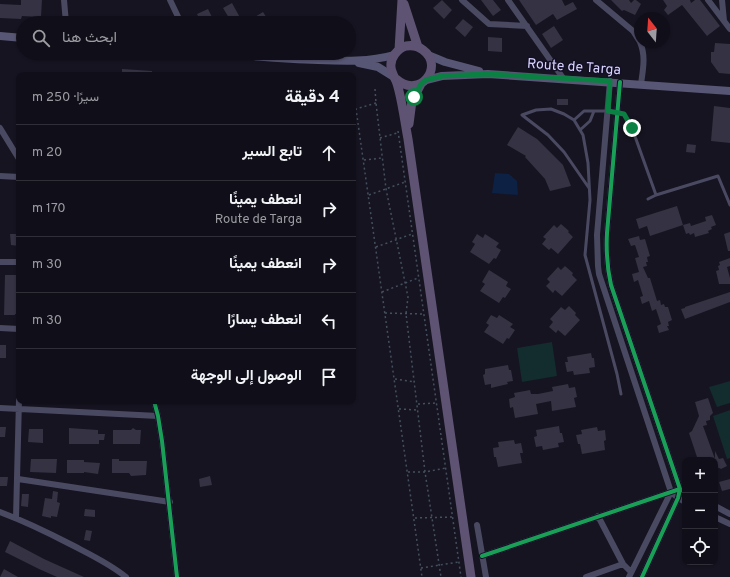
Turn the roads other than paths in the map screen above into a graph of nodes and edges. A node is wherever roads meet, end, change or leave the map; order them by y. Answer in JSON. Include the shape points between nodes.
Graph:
{"nodes":[{"id":1,"x":64,"y":0,"type":"edge"},
{"id":2,"x":170,"y":0,"type":"edge"},
{"id":3,"x":402,"y":0,"type":"edge"},
{"id":4,"x":462,"y":0,"type":"edge"},
{"id":5,"x":508,"y":0,"type":"edge"},
{"id":6,"x":596,"y":0,"type":"edge"},
{"id":7,"x":708,"y":0,"type":"edge"},
{"id":8,"x":722,"y":0,"type":"edge"},
{"id":9,"x":65,"y":16,"type":"edge"},
{"id":10,"x":178,"y":16,"type":"edge"},
{"id":11,"x":724,"y":21,"type":"junction"},
{"id":12,"x":526,"y":26,"type":"junction"},
{"id":13,"x":730,"y":29,"type":"edge"},
{"id":14,"x":634,"y":33,"type":"edge"},
{"id":15,"x":0,"y":36,"type":"edge"},
{"id":16,"x":16,"y":37,"type":"edge"},
{"id":17,"x":418,"y":47,"type":"junction"},
{"id":18,"x":642,"y":48,"type":"edge"},
{"id":19,"x":397,"y":52,"type":"junction"},
{"id":20,"x":428,"y":55,"type":"junction"},
{"id":21,"x":324,"y":60,"type":"edge"},
{"id":22,"x":352,"y":61,"type":"junction"},
{"id":23,"x":488,"y":74,"type":"junction"},
{"id":24,"x":395,"y":78,"type":"junction"},
{"id":25,"x":562,"y":78,"type":"junction"},
{"id":26,"x":610,"y":81,"type":"junction"},
{"id":27,"x":423,"y":82,"type":"junction"},
{"id":28,"x":620,"y":82,"type":"junction"},
{"id":29,"x":641,"y":84,"type":"junction"},
{"id":30,"x":730,"y":91,"type":"edge"},
{"id":31,"x":594,"y":111,"type":"junction"},
{"id":32,"x":608,"y":111,"type":"junction"},
{"id":33,"x":618,"y":112,"type":"junction"},
{"id":34,"x":574,"y":120,"type":"junction"},
{"id":35,"x":0,"y":128,"type":"edge"},
{"id":36,"x":580,"y":130,"type":"junction"},
{"id":37,"x":408,"y":139,"type":"junction"},
{"id":38,"x":16,"y":154,"type":"edge"},
{"id":39,"x":0,"y":176,"type":"edge"},
{"id":40,"x":16,"y":177,"type":"edge"},
{"id":41,"x":590,"y":188,"type":"junction"},
{"id":42,"x":656,"y":195,"type":"junction"},
{"id":43,"x":648,"y":199,"type":"dead end"},
{"id":44,"x":730,"y":205,"type":"edge"},
{"id":45,"x":0,"y":262,"type":"edge"},
{"id":46,"x":16,"y":262,"type":"edge"},
{"id":47,"x":0,"y":328,"type":"edge"},
{"id":48,"x":16,"y":329,"type":"edge"},
{"id":49,"x":621,"y":394,"type":"dead end"},
{"id":50,"x":19,"y":404,"type":"edge"},
{"id":51,"x":155,"y":404,"type":"edge"},
{"id":52,"x":0,"y":408,"type":"edge"},
{"id":53,"x":19,"y":409,"type":"junction"},
{"id":54,"x":158,"y":416,"type":"junction"},
{"id":55,"x":18,"y":479,"type":"junction"},
{"id":56,"x":682,"y":490,"type":"edge"},
{"id":57,"x":671,"y":492,"type":"junction"},
{"id":58,"x":678,"y":498,"type":"junction"},
{"id":59,"x":682,"y":500,"type":"edge"},
{"id":60,"x":170,"y":502,"type":"junction"},
{"id":61,"x":718,"y":508,"type":"edge"},
{"id":62,"x":0,"y":512,"type":"edge"},
{"id":63,"x":730,"y":514,"type":"edge"},
{"id":64,"x":598,"y":516,"type":"junction"},
{"id":65,"x":16,"y":518,"type":"junction"},
{"id":66,"x":718,"y":518,"type":"edge"},
{"id":67,"x":730,"y":524,"type":"edge"},
{"id":68,"x":477,"y":525,"type":"dead end"},
{"id":69,"x":482,"y":556,"type":"junction"},
{"id":70,"x":623,"y":564,"type":"junction"},
{"id":71,"x":630,"y":575,"type":"edge"},
{"id":72,"x":126,"y":577,"type":"edge"},
{"id":73,"x":177,"y":577,"type":"edge"},
{"id":74,"x":471,"y":577,"type":"edge"},
{"id":75,"x":486,"y":577,"type":"edge"},
{"id":76,"x":586,"y":577,"type":"edge"},
{"id":77,"x":642,"y":577,"type":"edge"}],
"edges":[{"from":1,"to":9,"type":"street"},
{"from":2,"to":10,"type":"street"},
{"from":3,"to":17,"type":"main road"},
{"from":3,"to":19,"type":"main road"},
{"from":4,"to":12,"type":"street","via":[[489,24]]},
{"from":5,"to":12,"type":"street"},
{"from":6,"to":14,"type":"street"},
{"from":7,"to":11,"type":"street"},
{"from":8,"to":11,"type":"street"},
{"from":11,"to":13,"type":"street"},
{"from":12,"to":25,"type":"street"},
{"from":15,"to":16,"type":"main road"},
{"from":17,"to":19,"type":"main road","via":[[405,47]]},
{"from":17,"to":20,"type":"main road"},
{"from":18,"to":29,"type":"street","via":[[645,60]]},
{"from":19,"to":22,"type":"main road","via":[[383,58]]},
{"from":19,"to":24,"type":"main road","via":[[391,67]]},
{"from":20,"to":23,"type":"main road","name":"Route de Targa"},
{"from":20,"to":27,"type":"main road","via":[[432,68]]},
{"from":21,"to":22,"type":"main road"},
{"from":22,"to":24,"type":"main road","via":[[378,67]]},
{"from":23,"to":25,"type":"main road","name":"Route de Targa"},
{"from":23,"to":27,"type":"main road","name":"Route de Targa","via":[[442,76]]},
{"from":24,"to":27,"type":"main road","via":[[407,86]]},
{"from":24,"to":37,"type":"main road"},
{"from":25,"to":26,"type":"main road","name":"Route de Targa"},
{"from":26,"to":28,"type":"main road","name":"Route de Targa"},
{"from":26,"to":32,"type":"street"},
{"from":27,"to":37,"type":"main road","via":[[412,101]]},
{"from":28,"to":29,"type":"main road","name":"Route de Targa"},
{"from":28,"to":33,"type":"street"},
{"from":29,"to":30,"type":"main road","name":"Route de Targa"},
{"from":31,"to":32,"type":"lane"},
{"from":31,"to":34,"type":"lane","via":[[584,111]]},
{"from":31,"to":36,"type":"lane","via":[[590,121]]},
{"from":32,"to":33,"type":"lane"},
{"from":32,"to":57,"type":"street","via":[[598,235],[599,274]]},
{"from":33,"to":42,"type":"lane","via":[[624,114],[632,128]]},
{"from":33,"to":56,"type":"street","via":[[606,248],[608,271]]},
{"from":34,"to":36,"type":"lane"},
{"from":34,"to":41,"type":"lane","via":[[551,109],[536,110],[522,115],[548,135],[564,152]]},
{"from":35,"to":38,"type":"street"},
{"from":36,"to":41,"type":"lane","via":[[588,163]]},
{"from":37,"to":74,"type":"main road"},
{"from":39,"to":40,"type":"street"},
{"from":41,"to":49,"type":"lane","via":[[585,255]]},
{"from":42,"to":43,"type":"lane"},
{"from":42,"to":44,"type":"lane","via":[[718,176]]},
{"from":45,"to":46,"type":"street"},
{"from":47,"to":48,"type":"street"},
{"from":50,"to":53,"type":"street"},
{"from":51,"to":54,"type":"street"},
{"from":52,"to":53,"type":"street"},
{"from":53,"to":54,"type":"street"},
{"from":53,"to":55,"type":"street"},
{"from":54,"to":60,"type":"street"},
{"from":55,"to":60,"type":"street"},
{"from":55,"to":65,"type":"street"},
{"from":56,"to":57,"type":"street"},
{"from":56,"to":58,"type":"street"},
{"from":57,"to":58,"type":"street"},
{"from":57,"to":64,"type":"street"},
{"from":57,"to":71,"type":"street"},
{"from":58,"to":59,"type":"street"},
{"from":58,"to":77,"type":"street"},
{"from":60,"to":73,"type":"street"},
{"from":61,"to":63,"type":"street"},
{"from":62,"to":65,"type":"street"},
{"from":64,"to":69,"type":"street"},
{"from":64,"to":70,"type":"street"},
{"from":65,"to":72,"type":"street","via":[[82,550],[117,569]]},
{"from":66,"to":67,"type":"street"},
{"from":68,"to":69,"type":"street"},
{"from":69,"to":75,"type":"street"},
{"from":70,"to":71,"type":"street"},
{"from":70,"to":76,"type":"street"}]}
